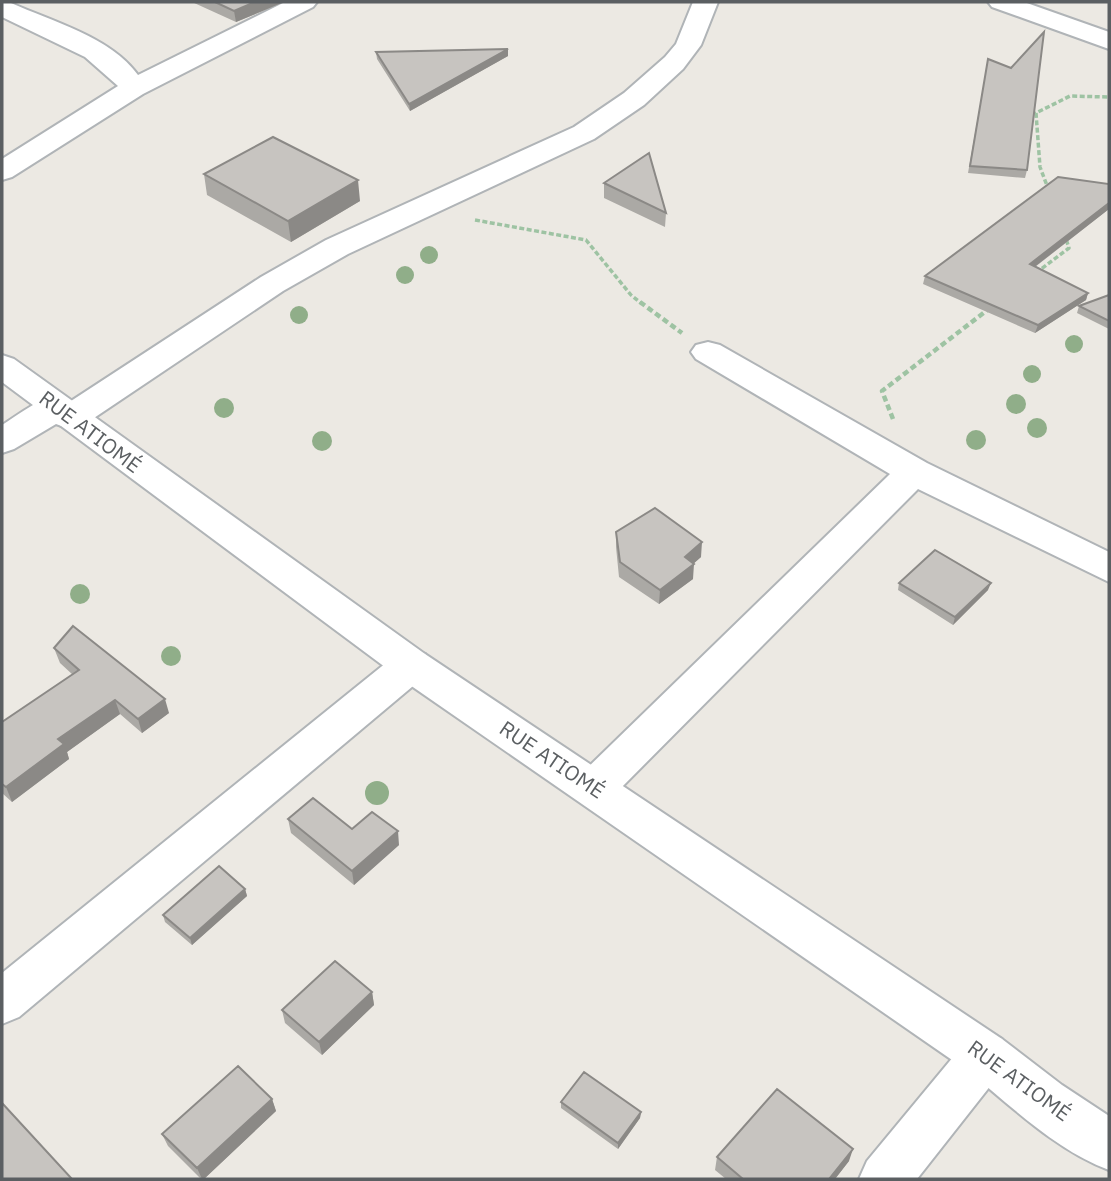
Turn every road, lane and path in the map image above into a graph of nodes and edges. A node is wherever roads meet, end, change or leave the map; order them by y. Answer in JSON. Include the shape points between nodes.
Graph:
{"nodes":[{"id":1,"x":304,"y":2,"type":"edge"},
{"id":2,"x":705,"y":2,"type":"edge"},
{"id":3,"x":1001,"y":2,"type":"edge"},
{"id":4,"x":2,"y":8,"type":"edge"},
{"id":5,"x":1109,"y":41,"type":"edge"},
{"id":6,"x":133,"y":88,"type":"junction"},
{"id":7,"x":1109,"y":97,"type":"edge"},
{"id":8,"x":2,"y":171,"type":"edge"},
{"id":9,"x":1052,"y":201,"type":"edge"},
{"id":10,"x":424,"y":207,"type":"junction"},
{"id":11,"x":1065,"y":236,"type":"edge"},
{"id":12,"x":1036,"y":273,"type":"edge"},
{"id":13,"x":992,"y":307,"type":"edge"},
{"id":14,"x":708,"y":352,"type":"joint"},
{"id":15,"x":2,"y":366,"type":"edge"},
{"id":16,"x":64,"y":413,"type":"junction"},
{"id":17,"x":2,"y":441,"type":"edge"},
{"id":18,"x":914,"y":472,"type":"junction"},
{"id":19,"x":1109,"y":568,"type":"edge"},
{"id":20,"x":411,"y":665,"type":"junction"},
{"id":21,"x":594,"y":788,"type":"junction"},
{"id":22,"x":2,"y":1002,"type":"edge"},
{"id":23,"x":985,"y":1055,"type":"junction"},
{"id":24,"x":1109,"y":1145,"type":"edge"},
{"id":25,"x":885,"y":1179,"type":"edge"}],
"edges":[{"from":1,"to":6,"type":"street"},
{"from":2,"to":10,"type":"street","via":[[688,45],[634,99],[584,133]]},
{"from":3,"to":5,"type":"street"},
{"from":4,"to":6,"type":"street","via":[[111,61]]},
{"from":6,"to":8,"type":"street"},
{"from":7,"to":9,"type":"path","via":[[1070,96],[1036,113],[1040,167]]},
{"from":10,"to":14,"type":"path","via":[[586,240],[631,295]]},
{"from":10,"to":16,"type":"street","via":[[337,247],[272,284]]},
{"from":11,"to":12,"type":"path","via":[[1069,248]]},
{"from":13,"to":18,"type":"path","via":[[882,391]]},
{"from":14,"to":18,"type":"street"},
{"from":15,"to":16,"type":"street","name":"RUE ATIOMÉ"},
{"from":16,"to":17,"type":"street"},
{"from":16,"to":20,"type":"street","name":"RUE ATIOMÉ"},
{"from":18,"to":19,"type":"street"},
{"from":18,"to":21,"type":"street"},
{"from":20,"to":21,"type":"street","name":"RUE ATIOMÉ"},
{"from":20,"to":22,"type":"street"},
{"from":21,"to":23,"type":"street","name":"RUE ATIOMÉ"},
{"from":23,"to":24,"type":"street","name":"RUE ATIOMÉ"},
{"from":23,"to":25,"type":"street"}]}
